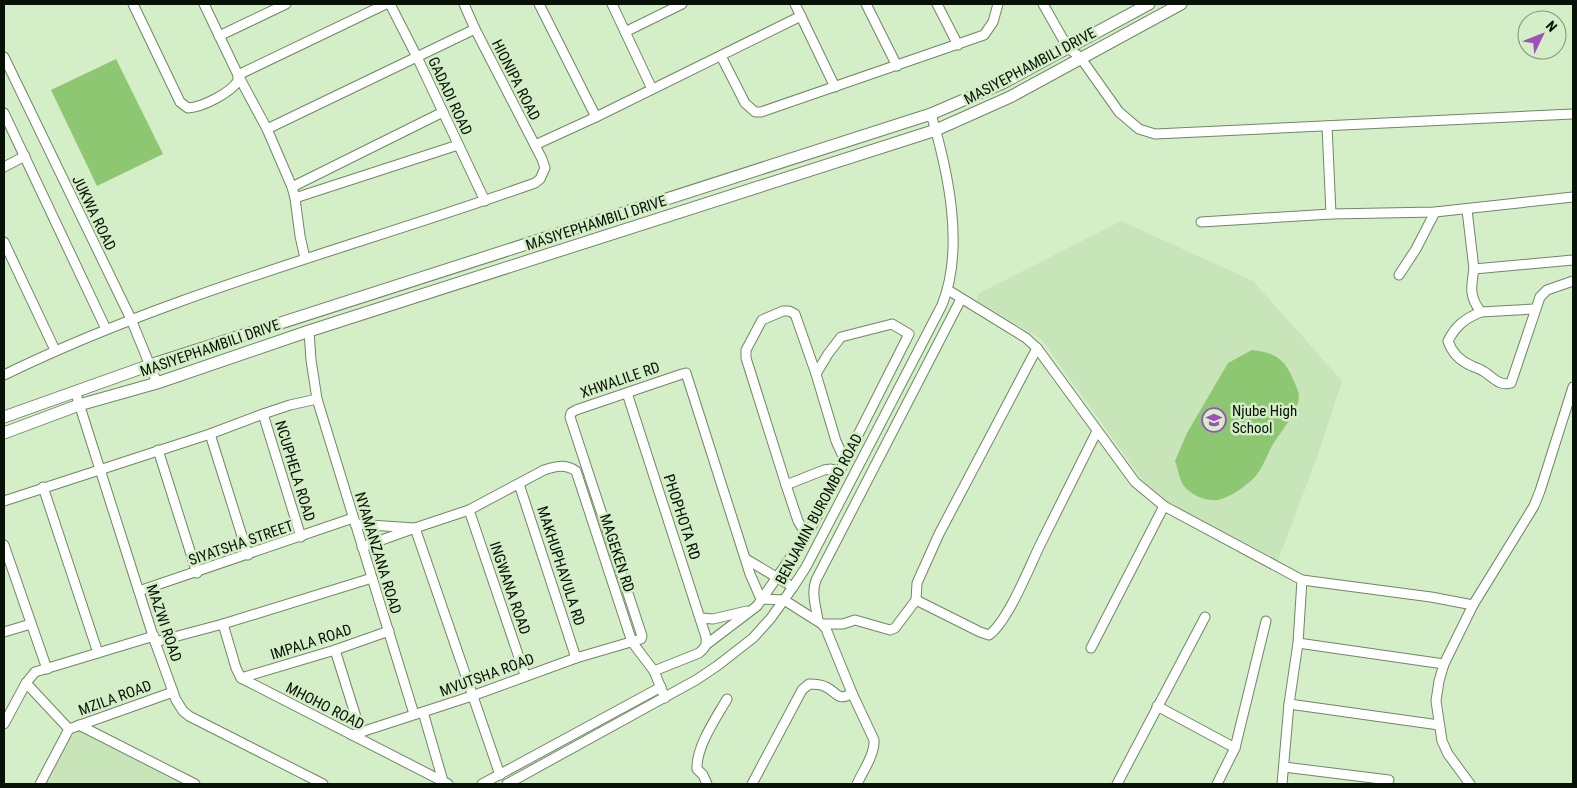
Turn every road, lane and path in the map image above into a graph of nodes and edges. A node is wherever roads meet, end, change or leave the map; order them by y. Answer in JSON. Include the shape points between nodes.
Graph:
{"nodes":[{"id":1,"x":132,"y":4,"type":"edge"},
{"id":2,"x":204,"y":4,"type":"edge"},
{"id":3,"x":286,"y":4,"type":"edge"},
{"id":4,"x":388,"y":4,"type":"edge"},
{"id":5,"x":464,"y":4,"type":"edge"},
{"id":6,"x":539,"y":4,"type":"edge"},
{"id":7,"x":612,"y":4,"type":"edge"},
{"id":8,"x":682,"y":4,"type":"edge"},
{"id":9,"x":795,"y":4,"type":"edge"},
{"id":10,"x":866,"y":4,"type":"edge"},
{"id":11,"x":937,"y":4,"type":"edge"},
{"id":12,"x":998,"y":4,"type":"edge"},
{"id":13,"x":1043,"y":4,"type":"edge"},
{"id":14,"x":1149,"y":4,"type":"edge"},
{"id":15,"x":1180,"y":4,"type":"edge"},
{"id":16,"x":801,"y":16,"type":"junction"},
{"id":17,"x":475,"y":29,"type":"junction"},
{"id":18,"x":625,"y":32,"type":"junction"},
{"id":19,"x":219,"y":36,"type":"junction"},
{"id":20,"x":958,"y":45,"type":"junction"},
{"id":21,"x":1068,"y":48,"type":"junction"},
{"id":22,"x":721,"y":56,"type":"junction"},
{"id":23,"x":4,"y":57,"type":"edge"},
{"id":24,"x":417,"y":57,"type":"junction"},
{"id":25,"x":1080,"y":57,"type":"junction"},
{"id":26,"x":896,"y":66,"type":"junction"},
{"id":27,"x":238,"y":75,"type":"junction"},
{"id":28,"x":835,"y":87,"type":"junction"},
{"id":29,"x":652,"y":89,"type":"junction"},
{"id":30,"x":443,"y":112,"type":"junction"},
{"id":31,"x":4,"y":113,"type":"edge"},
{"id":32,"x":931,"y":114,"type":"junction"},
{"id":33,"x":1573,"y":114,"type":"edge"},
{"id":34,"x":596,"y":116,"type":"junction"},
{"id":35,"x":1327,"y":126,"type":"junction"},
{"id":36,"x":267,"y":129,"type":"junction"},
{"id":37,"x":936,"y":130,"type":"junction"},
{"id":38,"x":458,"y":145,"type":"junction"},
{"id":39,"x":535,"y":145,"type":"junction"},
{"id":40,"x":25,"y":156,"type":"junction"},
{"id":41,"x":4,"y":167,"type":"edge"},
{"id":42,"x":292,"y":187,"type":"junction"},
{"id":43,"x":1573,"y":197,"type":"edge"},
{"id":44,"x":296,"y":198,"type":"junction"},
{"id":45,"x":485,"y":201,"type":"junction"},
{"id":46,"x":1467,"y":210,"type":"junction"},
{"id":47,"x":1435,"y":212,"type":"junction"},
{"id":48,"x":1331,"y":214,"type":"junction"},
{"id":49,"x":1201,"y":222,"type":"dead end"},
{"id":50,"x":4,"y":242,"type":"edge"},
{"id":51,"x":305,"y":258,"type":"junction"},
{"id":52,"x":1573,"y":260,"type":"edge"},
{"id":53,"x":1474,"y":269,"type":"junction"},
{"id":54,"x":1399,"y":275,"type":"dead end"},
{"id":55,"x":1573,"y":281,"type":"edge"},
{"id":56,"x":948,"y":290,"type":"junction"},
{"id":57,"x":961,"y":299,"type":"junction"},
{"id":58,"x":1535,"y":309,"type":"junction"},
{"id":59,"x":1481,"y":312,"type":"junction"},
{"id":60,"x":130,"y":320,"type":"junction"},
{"id":61,"x":106,"y":329,"type":"junction"},
{"id":62,"x":309,"y":331,"type":"junction"},
{"id":63,"x":1037,"y":348,"type":"junction"},
{"id":64,"x":56,"y":350,"type":"junction"},
{"id":65,"x":150,"y":364,"type":"junction"},
{"id":66,"x":816,"y":374,"type":"junction"},
{"id":67,"x":4,"y":375,"type":"edge"},
{"id":68,"x":157,"y":383,"type":"junction"},
{"id":69,"x":1573,"y":387,"type":"edge"},
{"id":70,"x":75,"y":391,"type":"junction"},
{"id":71,"x":627,"y":393,"type":"junction"},
{"id":72,"x":317,"y":399,"type":"junction"},
{"id":73,"x":79,"y":405,"type":"junction"},
{"id":74,"x":263,"y":414,"type":"junction"},
{"id":75,"x":4,"y":417,"type":"edge"},
{"id":76,"x":1097,"y":431,"type":"junction"},
{"id":77,"x":4,"y":433,"type":"edge"},
{"id":78,"x":210,"y":434,"type":"junction"},
{"id":79,"x":158,"y":450,"type":"junction"},
{"id":80,"x":845,"y":461,"type":"junction"},
{"id":81,"x":100,"y":469,"type":"junction"},
{"id":82,"x":839,"y":471,"type":"junction"},
{"id":83,"x":518,"y":484,"type":"junction"},
{"id":84,"x":786,"y":485,"type":"junction"},
{"id":85,"x":43,"y":487,"type":"junction"},
{"id":86,"x":4,"y":501,"type":"edge"},
{"id":87,"x":1164,"y":506,"type":"junction"},
{"id":88,"x":469,"y":510,"type":"junction"},
{"id":89,"x":354,"y":521,"type":"junction"},
{"id":90,"x":415,"y":528,"type":"junction"},
{"id":91,"x":806,"y":534,"type":"junction"},
{"id":92,"x":301,"y":537,"type":"junction"},
{"id":93,"x":4,"y":544,"type":"edge"},
{"id":94,"x":362,"y":547,"type":"junction"},
{"id":95,"x":248,"y":555,"type":"junction"},
{"id":96,"x":746,"y":559,"type":"junction"},
{"id":97,"x":197,"y":572,"type":"junction"},
{"id":98,"x":777,"y":577,"type":"junction"},
{"id":99,"x":372,"y":578,"type":"junction"},
{"id":100,"x":1302,"y":580,"type":"junction"},
{"id":101,"x":793,"y":587,"type":"junction"},
{"id":102,"x":138,"y":592,"type":"junction"},
{"id":103,"x":761,"y":599,"type":"junction"},
{"id":104,"x":784,"y":600,"type":"junction"},
{"id":105,"x":916,"y":600,"type":"junction"},
{"id":106,"x":1473,"y":605,"type":"junction"},
{"id":107,"x":753,"y":610,"type":"junction"},
{"id":108,"x":1205,"y":617,"type":"dead end"},
{"id":109,"x":701,"y":618,"type":"junction"},
{"id":110,"x":1266,"y":621,"type":"dead end"},
{"id":111,"x":820,"y":622,"type":"junction"},
{"id":112,"x":31,"y":624,"type":"junction"},
{"id":113,"x":223,"y":624,"type":"junction"},
{"id":114,"x":389,"y":630,"type":"junction"},
{"id":115,"x":4,"y":632,"type":"edge"},
{"id":116,"x":154,"y":639,"type":"junction"},
{"id":117,"x":632,"y":642,"type":"junction"},
{"id":118,"x":1298,"y":643,"type":"junction"},
{"id":119,"x":705,"y":647,"type":"junction"},
{"id":120,"x":1092,"y":648,"type":"dead end"},
{"id":121,"x":335,"y":650,"type":"junction"},
{"id":122,"x":98,"y":653,"type":"junction"},
{"id":123,"x":576,"y":658,"type":"junction"},
{"id":124,"x":1444,"y":664,"type":"junction"},
{"id":125,"x":46,"y":669,"type":"junction"},
{"id":126,"x":654,"y":671,"type":"junction"},
{"id":127,"x":526,"y":675,"type":"junction"},
{"id":128,"x":241,"y":678,"type":"junction"},
{"id":129,"x":26,"y":683,"type":"junction"},
{"id":130,"x":661,"y":687,"type":"junction"},
{"id":131,"x":173,"y":692,"type":"junction"},
{"id":132,"x":852,"y":694,"type":"junction"},
{"id":133,"x":472,"y":696,"type":"junction"},
{"id":134,"x":665,"y":698,"type":"junction"},
{"id":135,"x":727,"y":699,"type":"dead end"},
{"id":136,"x":4,"y":703,"type":"edge"},
{"id":137,"x":1289,"y":704,"type":"junction"},
{"id":138,"x":1157,"y":706,"type":"junction"},
{"id":139,"x":12,"y":709,"type":"junction"},
{"id":140,"x":419,"y":713,"type":"junction"},
{"id":141,"x":4,"y":724,"type":"edge"},
{"id":142,"x":1439,"y":725,"type":"junction"},
{"id":143,"x":79,"y":726,"type":"junction"},
{"id":144,"x":69,"y":729,"type":"junction"},
{"id":145,"x":356,"y":734,"type":"junction"},
{"id":146,"x":1235,"y":748,"type":"junction"},
{"id":147,"x":1284,"y":767,"type":"junction"},
{"id":148,"x":500,"y":775,"type":"junction"},
{"id":149,"x":1390,"y":780,"type":"dead end"},
{"id":150,"x":446,"y":783,"type":"edge"},
{"id":151,"x":40,"y":784,"type":"edge"},
{"id":152,"x":195,"y":784,"type":"edge"},
{"id":153,"x":323,"y":784,"type":"edge"},
{"id":154,"x":482,"y":784,"type":"edge"},
{"id":155,"x":507,"y":784,"type":"edge"},
{"id":156,"x":707,"y":784,"type":"edge"},
{"id":157,"x":752,"y":784,"type":"edge"},
{"id":158,"x":857,"y":784,"type":"edge"},
{"id":159,"x":1117,"y":784,"type":"edge"},
{"id":160,"x":1217,"y":784,"type":"edge"},
{"id":161,"x":1282,"y":784,"type":"edge"},
{"id":162,"x":1470,"y":784,"type":"edge"}],
"edges":[{"from":1,"to":27,"type":"street","via":[[184,106],[197,107],[231,90],[238,81]]},
{"from":2,"to":19,"type":"street"},
{"from":3,"to":19,"type":"street"},
{"from":4,"to":24,"type":"street","name":"GADADI ROAD"},
{"from":4,"to":27,"type":"street"},
{"from":5,"to":17,"type":"street","name":"HIONIPA ROAD"},
{"from":6,"to":34,"type":"street"},
{"from":7,"to":18,"type":"street"},
{"from":8,"to":18,"type":"street"},
{"from":9,"to":16,"type":"street"},
{"from":10,"to":26,"type":"street"},
{"from":11,"to":20,"type":"street"},
{"from":12,"to":20,"type":"street","via":[[993,22],[984,35]]},
{"from":13,"to":21,"type":"street"},
{"from":14,"to":21,"type":"main road","name":"MASIYEPHAMBILI DRIVE"},
{"from":15,"to":25,"type":"main road","name":"MASIYEPHAMBILI DRIVE"},
{"from":16,"to":22,"type":"street"},
{"from":16,"to":28,"type":"street"},
{"from":17,"to":24,"type":"street"},
{"from":17,"to":39,"type":"street","name":"HIONIPA ROAD"},
{"from":18,"to":29,"type":"street"},
{"from":19,"to":27,"type":"street"},
{"from":20,"to":26,"type":"street"},
{"from":21,"to":25,"type":"street"},
{"from":21,"to":32,"type":"main road","name":"MASIYEPHAMBILI DRIVE","via":[[1003,83]]},
{"from":22,"to":28,"type":"street","via":[[745,103],[755,112],[769,111]]},
{"from":22,"to":29,"type":"street"},
{"from":23,"to":60,"type":"street","name":"JUKWA ROAD"},
{"from":24,"to":30,"type":"street","name":"GADADI ROAD"},
{"from":24,"to":36,"type":"street"},
{"from":25,"to":35,"type":"street","via":[[1119,112],[1145,132]]},
{"from":25,"to":37,"type":"main road","name":"MASIYEPHAMBILI DRIVE","via":[[1010,97]]},
{"from":26,"to":28,"type":"street"},
{"from":27,"to":36,"type":"street"},
{"from":29,"to":34,"type":"street"},
{"from":30,"to":38,"type":"street","name":"GADADI ROAD"},
{"from":30,"to":42,"type":"street"},
{"from":31,"to":40,"type":"street"},
{"from":32,"to":37,"type":"street","name":"BENJAMIN BUROMBO ROAD"},
{"from":32,"to":65,"type":"main road","name":"MASIYEPHAMBILI DRIVE"},
{"from":33,"to":35,"type":"street"},
{"from":34,"to":39,"type":"street"},
{"from":35,"to":48,"type":"street"},
{"from":36,"to":42,"type":"street"},
{"from":37,"to":56,"type":"street","name":"BENJAMIN BUROMBO ROAD","via":[[952,213]]},
{"from":37,"to":62,"type":"main road","name":"MASIYEPHAMBILI DRIVE"},
{"from":38,"to":44,"type":"street"},
{"from":38,"to":45,"type":"street","name":"GADADI ROAD"},
{"from":39,"to":45,"type":"street","name":"HIONIPA ROAD","via":[[545,168],[540,179]]},
{"from":40,"to":41,"type":"street"},
{"from":40,"to":61,"type":"street"},
{"from":42,"to":44,"type":"street"},
{"from":43,"to":46,"type":"street"},
{"from":44,"to":51,"type":"street"},
{"from":45,"to":51,"type":"street"},
{"from":46,"to":47,"type":"street"},
{"from":46,"to":53,"type":"street"},
{"from":47,"to":48,"type":"street"},
{"from":47,"to":54,"type":"street"},
{"from":48,"to":49,"type":"street"},
{"from":50,"to":64,"type":"street"},
{"from":51,"to":60,"type":"street"},
{"from":52,"to":53,"type":"street"},
{"from":53,"to":59,"type":"street","via":[[1473,303]]},
{"from":55,"to":58,"type":"street","via":[[1544,292]]},
{"from":56,"to":57,"type":"street"},
{"from":56,"to":101,"type":"street","name":"BENJAMIN BUROMBO ROAD","via":[[811,558]]},
{"from":57,"to":63,"type":"street"},
{"from":57,"to":111,"type":"street","via":[[813,586]]},
{"from":58,"to":59,"type":"street"},
{"from":58,"to":59,"type":"street","via":[[1524,349],[1511,383],[1506,385],[1462,361],[1449,345],[1450,337],[1466,318]]},
{"from":60,"to":61,"type":"street"},
{"from":60,"to":65,"type":"street","name":"JUKWA ROAD"},
{"from":61,"to":64,"type":"street"},
{"from":62,"to":68,"type":"main road","name":"MASIYEPHAMBILI DRIVE"},
{"from":62,"to":72,"type":"street","name":"NYAMANZANA ROAD"},
{"from":63,"to":76,"type":"street"},
{"from":63,"to":105,"type":"street","via":[[939,534],[916,583]]},
{"from":64,"to":67,"type":"street"},
{"from":65,"to":68,"type":"street","name":"JUKWA ROAD"},
{"from":65,"to":70,"type":"main road","name":"MASIYEPHAMBILI DRIVE"},
{"from":66,"to":80,"type":"street"},
{"from":66,"to":80,"type":"street","via":[[841,337],[892,324],[909,334]]},
{"from":66,"to":84,"type":"street","via":[[796,314],[788,311],[762,320],[745,354]]},
{"from":68,"to":73,"type":"main road","name":"MASIYEPHAMBILI DRIVE"},
{"from":69,"to":106,"type":"street","via":[[1534,506]]},
{"from":70,"to":73,"type":"street","name":"MAZWI ROAD"},
{"from":70,"to":75,"type":"main road","name":"MASIYEPHAMBILI DRIVE"},
{"from":71,"to":96,"type":"street","name":"XHWALILE RD","via":[[686,373]]},
{"from":71,"to":109,"type":"street","name":"PHOPHOTA RD"},
{"from":71,"to":117,"type":"street","name":"XHWALILE RD","via":[[576,410],[570,417],[642,636]]},
{"from":72,"to":74,"type":"street"},
{"from":72,"to":89,"type":"street","name":"NYAMANZANA ROAD"},
{"from":73,"to":77,"type":"main road","name":"MASIYEPHAMBILI DRIVE"},
{"from":73,"to":81,"type":"street","name":"MAZWI ROAD"},
{"from":74,"to":78,"type":"street"},
{"from":74,"to":92,"type":"street","name":"NCUPHELA ROAD"},
{"from":76,"to":87,"type":"street","via":[[1135,482]]},
{"from":76,"to":105,"type":"street","via":[[995,630],[989,635],[980,632]]},
{"from":78,"to":79,"type":"street"},
{"from":78,"to":95,"type":"street"},
{"from":79,"to":81,"type":"street"},
{"from":79,"to":97,"type":"street"},
{"from":80,"to":82,"type":"street"},
{"from":81,"to":85,"type":"street"},
{"from":81,"to":102,"type":"street","name":"MAZWI ROAD"},
{"from":82,"to":84,"type":"street","via":[[824,470]]},
{"from":82,"to":91,"type":"street"},
{"from":83,"to":88,"type":"street"},
{"from":83,"to":117,"type":"street","name":"MAGEKEN RD","via":[[558,466],[576,471]]},
{"from":83,"to":123,"type":"street","name":"MAKHUPHAVULA RD"},
{"from":84,"to":91,"type":"street"},
{"from":85,"to":86,"type":"street"},
{"from":85,"to":122,"type":"street"},
{"from":87,"to":100,"type":"street"},
{"from":87,"to":120,"type":"street"},
{"from":88,"to":90,"type":"street"},
{"from":88,"to":127,"type":"street","name":"INGWANA ROAD"},
{"from":89,"to":90,"type":"street"},
{"from":89,"to":92,"type":"street","name":"SIYATSHA STREET"},
{"from":89,"to":94,"type":"street","name":"NYAMANZANA ROAD"},
{"from":90,"to":94,"type":"street"},
{"from":90,"to":133,"type":"street"},
{"from":91,"to":98,"type":"street"},
{"from":92,"to":95,"type":"street","name":"SIYATSHA STREET"},
{"from":93,"to":112,"type":"street"},
{"from":94,"to":99,"type":"street","name":"NYAMANZANA ROAD"},
{"from":95,"to":97,"type":"street","name":"SIYATSHA STREET"},
{"from":96,"to":98,"type":"street"},
{"from":96,"to":103,"type":"street","name":"XHWALILE RD"},
{"from":97,"to":102,"type":"street","name":"SIYATSHA STREET"},
{"from":98,"to":101,"type":"street"},
{"from":98,"to":103,"type":"street"},
{"from":99,"to":113,"type":"street"},
{"from":99,"to":114,"type":"street","name":"NYAMANZANA ROAD"},
{"from":100,"to":106,"type":"street","via":[[1431,596]]},
{"from":100,"to":118,"type":"street"},
{"from":101,"to":104,"type":"street","name":"BENJAMIN BUROMBO ROAD"},
{"from":102,"to":116,"type":"street","name":"MAZWI ROAD"},
{"from":103,"to":104,"type":"street"},
{"from":103,"to":107,"type":"street"},
{"from":104,"to":111,"type":"street"},
{"from":104,"to":134,"type":"street","name":"BENJAMIN BUROMBO ROAD","via":[[752,638],[696,680]]},
{"from":105,"to":111,"type":"street","via":[[890,630],[855,620],[843,624]]},
{"from":106,"to":124,"type":"street"},
{"from":107,"to":109,"type":"street","via":[[718,619]]},
{"from":107,"to":119,"type":"street"},
{"from":108,"to":138,"type":"street"},
{"from":109,"to":119,"type":"street","name":"PHOPHOTA RD"},
{"from":110,"to":146,"type":"street"},
{"from":111,"to":132,"type":"street","via":[[826,629]]},
{"from":112,"to":115,"type":"street"},
{"from":112,"to":125,"type":"street"},
{"from":113,"to":116,"type":"street"},
{"from":113,"to":128,"type":"street"},
{"from":114,"to":121,"type":"street","name":"IMPALA ROAD"},
{"from":114,"to":140,"type":"street","name":"NYAMANZANA ROAD"},
{"from":116,"to":122,"type":"street"},
{"from":116,"to":131,"type":"street","name":"MAZWI ROAD"},
{"from":117,"to":123,"type":"street","name":"MVUTSHA ROAD"},
{"from":117,"to":126,"type":"street","name":"MAGEKEN RD"},
{"from":118,"to":124,"type":"street"},
{"from":118,"to":137,"type":"street"},
{"from":119,"to":126,"type":"street","via":[[691,657]]},
{"from":121,"to":128,"type":"street","name":"IMPALA ROAD"},
{"from":121,"to":145,"type":"street"},
{"from":122,"to":125,"type":"street"},
{"from":123,"to":127,"type":"street","name":"MVUTSHA ROAD"},
{"from":124,"to":142,"type":"street","via":[[1437,690]]},
{"from":125,"to":129,"type":"street","via":[[35,672]]},
{"from":126,"to":130,"type":"street","name":"MAGEKEN RD"},
{"from":127,"to":133,"type":"street","name":"MVUTSHA ROAD"},
{"from":128,"to":145,"type":"street","name":"MHOHO ROAD"},
{"from":129,"to":139,"type":"street"},
{"from":129,"to":144,"type":"street"},
{"from":130,"to":134,"type":"street","name":"MAGEKEN RD"},
{"from":130,"to":148,"type":"street"},
{"from":131,"to":143,"type":"street","name":"MZILA ROAD"},
{"from":131,"to":153,"type":"street","name":"MAZWI ROAD","via":[[189,716]]},
{"from":132,"to":157,"type":"street","via":[[842,698],[825,686],[816,684],[809,684],[802,690]]},
{"from":132,"to":158,"type":"street","via":[[875,743]]},
{"from":133,"to":140,"type":"street","name":"MVUTSHA ROAD"},
{"from":133,"to":148,"type":"street"},
{"from":134,"to":155,"type":"street","name":"BENJAMIN BUROMBO ROAD"},
{"from":135,"to":156,"type":"street","via":[[707,736],[698,762],[697,769]]},
{"from":136,"to":139,"type":"street"},
{"from":137,"to":142,"type":"street"},
{"from":137,"to":147,"type":"street"},
{"from":138,"to":146,"type":"street"},
{"from":138,"to":159,"type":"street"},
{"from":139,"to":141,"type":"street"},
{"from":140,"to":145,"type":"street","name":"MVUTSHA ROAD"},
{"from":140,"to":150,"type":"street","name":"NYAMANZANA ROAD"},
{"from":142,"to":162,"type":"street","via":[[1444,747]]},
{"from":143,"to":144,"type":"street","name":"MZILA ROAD"},
{"from":143,"to":152,"type":"street"},
{"from":144,"to":151,"type":"street","name":"MZILA ROAD"},
{"from":145,"to":150,"type":"street","name":"MHOHO ROAD"},
{"from":146,"to":160,"type":"street"},
{"from":147,"to":149,"type":"street"},
{"from":147,"to":161,"type":"street"},
{"from":148,"to":154,"type":"street"}]}
